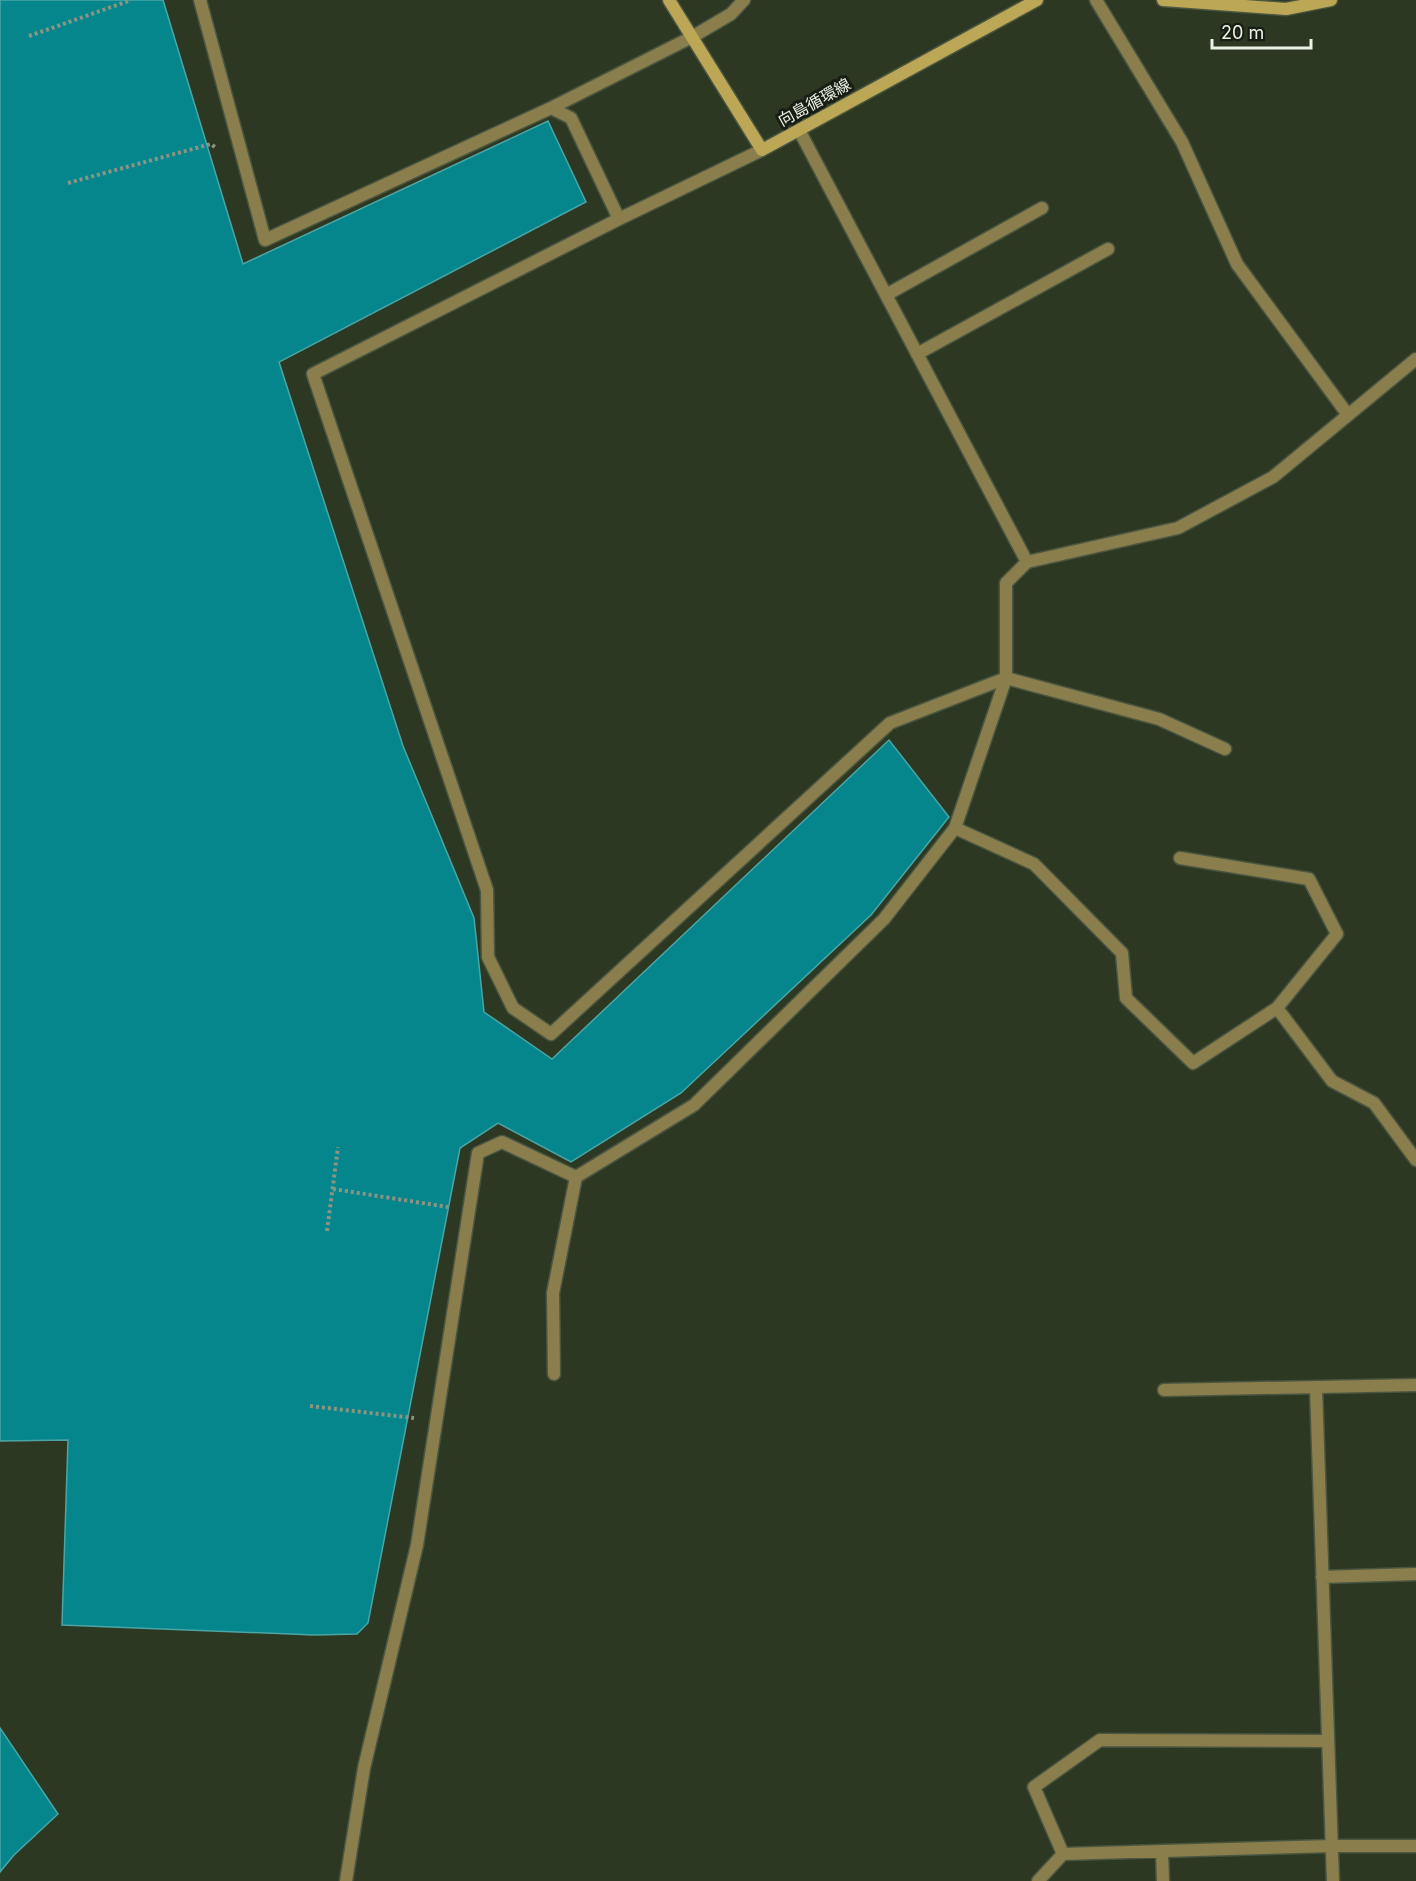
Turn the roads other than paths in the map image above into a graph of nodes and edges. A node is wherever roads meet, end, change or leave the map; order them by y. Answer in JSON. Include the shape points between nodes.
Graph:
{"nodes":[{"id":1,"x":200,"y":0,"type":"edge"},
{"id":2,"x":669,"y":0,"type":"edge"},
{"id":3,"x":744,"y":0,"type":"edge"},
{"id":4,"x":1037,"y":0,"type":"edge"},
{"id":5,"x":1096,"y":0,"type":"edge"},
{"id":6,"x":1163,"y":0,"type":"edge"},
{"id":7,"x":1331,"y":0,"type":"edge"},
{"id":8,"x":692,"y":37,"type":"junction"},
{"id":9,"x":551,"y":108,"type":"junction"},
{"id":10,"x":799,"y":130,"type":"junction"},
{"id":11,"x":762,"y":150,"type":"junction"},
{"id":12,"x":1042,"y":208,"type":"dead end"},
{"id":13,"x":619,"y":219,"type":"junction"},
{"id":14,"x":1108,"y":249,"type":"dead end"},
{"id":15,"x":886,"y":295,"type":"junction"},
{"id":16,"x":917,"y":354,"type":"junction"},
{"id":17,"x":1416,"y":359,"type":"edge"},
{"id":18,"x":1348,"y":415,"type":"junction"},
{"id":19,"x":1027,"y":562,"type":"junction"},
{"id":20,"x":1006,"y":678,"type":"junction"},
{"id":21,"x":1225,"y":750,"type":"dead end"},
{"id":22,"x":955,"y":828,"type":"junction"},
{"id":23,"x":1180,"y":858,"type":"dead end"},
{"id":24,"x":1277,"y":1008,"type":"junction"},
{"id":25,"x":1416,"y":1160,"type":"edge"},
{"id":26,"x":576,"y":1177,"type":"junction"},
{"id":27,"x":554,"y":1374,"type":"dead end"},
{"id":28,"x":1416,"y":1385,"type":"edge"},
{"id":29,"x":1316,"y":1388,"type":"junction"},
{"id":30,"x":1164,"y":1390,"type":"dead end"},
{"id":31,"x":1416,"y":1574,"type":"edge"},
{"id":32,"x":1322,"y":1577,"type":"junction"},
{"id":33,"x":1328,"y":1741,"type":"junction"},
{"id":34,"x":1332,"y":1846,"type":"junction"},
{"id":35,"x":1416,"y":1846,"type":"edge"},
{"id":36,"x":1162,"y":1851,"type":"junction"},
{"id":37,"x":1064,"y":1854,"type":"junction"},
{"id":38,"x":346,"y":1881,"type":"edge"},
{"id":39,"x":1038,"y":1881,"type":"edge"},
{"id":40,"x":1163,"y":1881,"type":"edge"},
{"id":41,"x":1333,"y":1881,"type":"edge"}],
"edges":[{"from":1,"to":9,"type":"street","via":[[265,240]]},
{"from":2,"to":8,"type":"main road"},
{"from":3,"to":8,"type":"street","via":[[731,14]]},
{"from":4,"to":10,"type":"main road","name":"向島循環線"},
{"from":5,"to":18,"type":"street","via":[[1182,142],[1238,264]]},
{"from":6,"to":7,"type":"main road","via":[[1286,9]]},
{"from":8,"to":9,"type":"street"},
{"from":8,"to":11,"type":"main road"},
{"from":9,"to":13,"type":"street","via":[[571,118]]},
{"from":10,"to":11,"type":"main road","name":"向島循環線"},
{"from":10,"to":15,"type":"street"},
{"from":11,"to":13,"type":"street"},
{"from":12,"to":15,"type":"street"},
{"from":13,"to":20,"type":"street","via":[[312,374],[487,890],[488,957],[513,1008],[551,1034],[890,723]]},
{"from":14,"to":16,"type":"street"},
{"from":15,"to":16,"type":"street"},
{"from":16,"to":19,"type":"street"},
{"from":17,"to":18,"type":"street"},
{"from":18,"to":19,"type":"street","via":[[1273,477],[1178,528]]},
{"from":19,"to":20,"type":"street","via":[[1006,583]]},
{"from":20,"to":21,"type":"street","via":[[1159,719]]},
{"from":20,"to":22,"type":"street"},
{"from":22,"to":24,"type":"street","via":[[1034,864],[1122,953],[1126,998],[1193,1063]]},
{"from":22,"to":26,"type":"street","via":[[884,919],[694,1105]]},
{"from":23,"to":24,"type":"street","via":[[1309,879],[1337,934]]},
{"from":24,"to":25,"type":"street","via":[[1332,1081],[1374,1103]]},
{"from":26,"to":27,"type":"street","via":[[553,1293]]},
{"from":26,"to":38,"type":"street","via":[[502,1142],[478,1153],[417,1545],[364,1768]]},
{"from":28,"to":29,"type":"street"},
{"from":29,"to":30,"type":"street"},
{"from":29,"to":32,"type":"street"},
{"from":31,"to":32,"type":"street"},
{"from":32,"to":33,"type":"street"},
{"from":33,"to":34,"type":"street"},
{"from":33,"to":37,"type":"street","via":[[1100,1740],[1034,1787]]},
{"from":34,"to":35,"type":"street"},
{"from":34,"to":36,"type":"street"},
{"from":34,"to":41,"type":"street"},
{"from":36,"to":37,"type":"street"},
{"from":36,"to":40,"type":"street"},
{"from":37,"to":39,"type":"street"}]}
